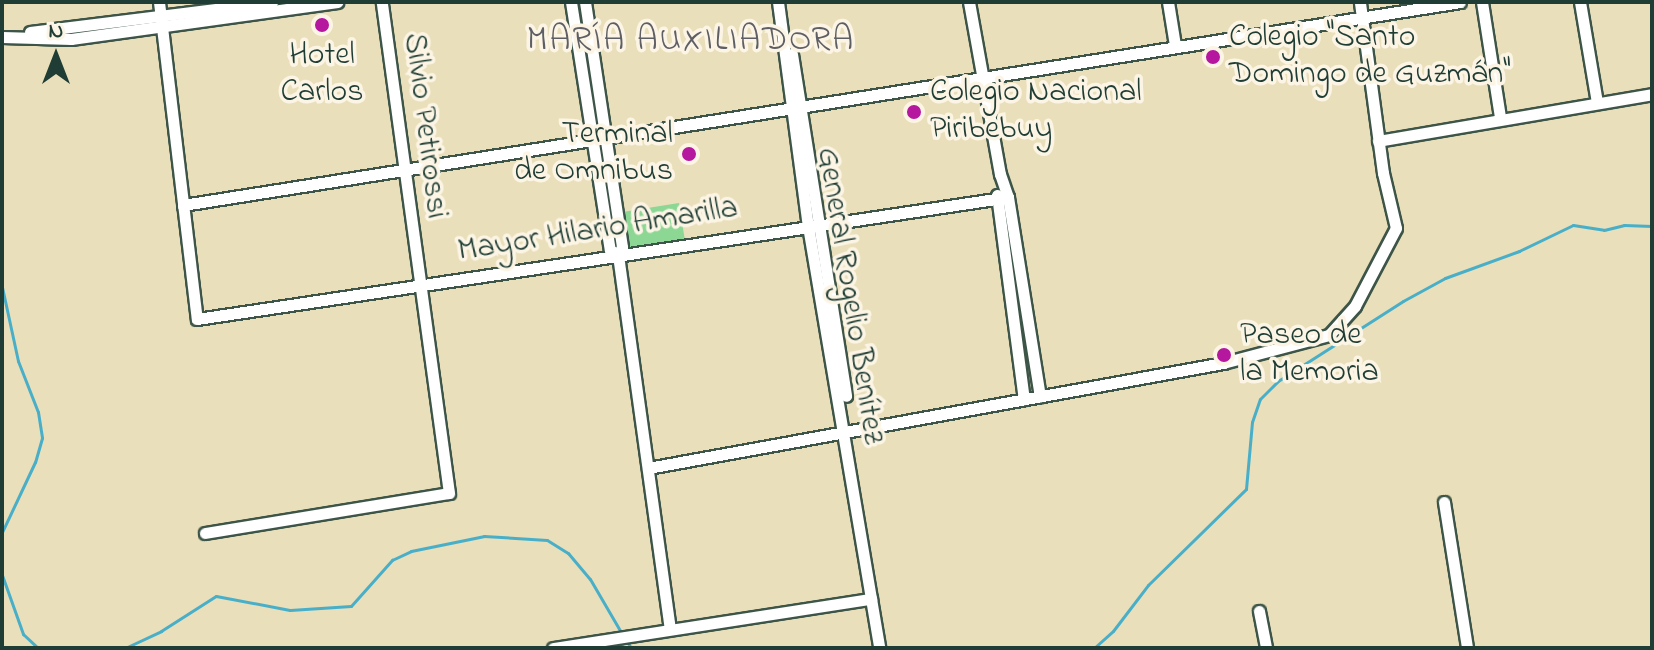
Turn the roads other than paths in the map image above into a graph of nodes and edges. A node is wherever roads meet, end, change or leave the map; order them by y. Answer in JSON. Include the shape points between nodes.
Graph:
{"nodes":[{"id":1,"x":159,"y":2,"type":"edge"},
{"id":2,"x":272,"y":2,"type":"edge"},
{"id":3,"x":337,"y":2,"type":"edge"},
{"id":4,"x":382,"y":2,"type":"edge"},
{"id":5,"x":571,"y":2,"type":"edge"},
{"id":6,"x":585,"y":2,"type":"edge"},
{"id":7,"x":780,"y":2,"type":"edge"},
{"id":8,"x":969,"y":2,"type":"edge"},
{"id":9,"x":1168,"y":2,"type":"edge"},
{"id":10,"x":1360,"y":2,"type":"edge"},
{"id":11,"x":1460,"y":2,"type":"edge"},
{"id":12,"x":1482,"y":2,"type":"edge"},
{"id":13,"x":1580,"y":2,"type":"edge"},
{"id":14,"x":1362,"y":17,"type":"junction"},
{"id":15,"x":161,"y":22,"type":"junction"},
{"id":16,"x":2,"y":35,"type":"edge"},
{"id":17,"x":1175,"y":45,"type":"junction"},
{"id":18,"x":982,"y":77,"type":"junction"},
{"id":19,"x":1652,"y":94,"type":"edge"},
{"id":20,"x":1597,"y":102,"type":"junction"},
{"id":21,"x":798,"y":105,"type":"junction"},
{"id":22,"x":1500,"y":117,"type":"junction"},
{"id":23,"x":598,"y":138,"type":"junction"},
{"id":24,"x":1378,"y":141,"type":"junction"},
{"id":25,"x":403,"y":169,"type":"junction"},
{"id":26,"x":1002,"y":198,"type":"junction"},
{"id":27,"x":183,"y":205,"type":"junction"},
{"id":28,"x":814,"y":225,"type":"junction"},
{"id":29,"x":618,"y":255,"type":"junction"},
{"id":30,"x":419,"y":285,"type":"junction"},
{"id":31,"x":1040,"y":396,"type":"junction"},
{"id":32,"x":1024,"y":399,"type":"junction"},
{"id":33,"x":848,"y":432,"type":"junction"},
{"id":34,"x":648,"y":468,"type":"junction"},
{"id":35,"x":1444,"y":502,"type":"dead end"},
{"id":36,"x":205,"y":533,"type":"dead end"},
{"id":37,"x":871,"y":599,"type":"junction"},
{"id":38,"x":1259,"y":611,"type":"dead end"},
{"id":39,"x":670,"y":628,"type":"junction"},
{"id":40,"x":553,"y":648,"type":"edge"},
{"id":41,"x":879,"y":648,"type":"edge"},
{"id":42,"x":1266,"y":648,"type":"edge"},
{"id":43,"x":1467,"y":648,"type":"edge"}],
"edges":[{"from":1,"to":15,"type":"street"},
{"from":2,"to":15,"type":"street"},
{"from":3,"to":15,"type":"street"},
{"from":4,"to":25,"type":"street","name":"Silvio Petirossi"},
{"from":5,"to":23,"type":"street"},
{"from":6,"to":23,"type":"street"},
{"from":7,"to":21,"type":"street","name":"General Rogelio Benítez"},
{"from":8,"to":18,"type":"street"},
{"from":9,"to":17,"type":"street"},
{"from":10,"to":14,"type":"street"},
{"from":11,"to":14,"type":"street"},
{"from":12,"to":22,"type":"street"},
{"from":13,"to":20,"type":"street"},
{"from":14,"to":17,"type":"street"},
{"from":14,"to":24,"type":"street"},
{"from":15,"to":16,"type":"street","via":[[71,39]]},
{"from":15,"to":27,"type":"street"},
{"from":17,"to":18,"type":"street"},
{"from":18,"to":21,"type":"street"},
{"from":18,"to":26,"type":"street"},
{"from":19,"to":20,"type":"street"},
{"from":20,"to":22,"type":"street"},
{"from":21,"to":23,"type":"street"},
{"from":21,"to":28,"type":"street","name":"General Rogelio Benítez"},
{"from":22,"to":24,"type":"street"},
{"from":23,"to":25,"type":"street"},
{"from":23,"to":29,"type":"street","via":[[622,247]]},
{"from":24,"to":31,"type":"street","via":[[1396,228],[1355,306],[1329,335],[1223,363]]},
{"from":25,"to":27,"type":"street"},
{"from":25,"to":30,"type":"street","name":"Silvio Petirossi"},
{"from":26,"to":28,"type":"street","name":"Mayor Hilario Amarilla"},
{"from":26,"to":31,"type":"street"},
{"from":26,"to":32,"type":"street"},
{"from":27,"to":30,"type":"street","name":"Mayor Hilario Amarilla","via":[[197,319]]},
{"from":28,"to":29,"type":"street","name":"Mayor Hilario Amarilla"},
{"from":28,"to":33,"type":"street","name":"General Rogelio Benítez"},
{"from":29,"to":30,"type":"street","name":"Mayor Hilario Amarilla"},
{"from":29,"to":34,"type":"street"},
{"from":30,"to":36,"type":"street","name":"Silvio Petirossi","via":[[449,493]]},
{"from":31,"to":32,"type":"street"},
{"from":32,"to":33,"type":"street"},
{"from":33,"to":34,"type":"street"},
{"from":33,"to":37,"type":"street","name":"General Rogelio Benítez"},
{"from":34,"to":39,"type":"street"},
{"from":35,"to":43,"type":"street"},
{"from":37,"to":39,"type":"street"},
{"from":37,"to":41,"type":"street","name":"General Rogelio Benítez"},
{"from":38,"to":42,"type":"street"},
{"from":39,"to":40,"type":"street"}]}
